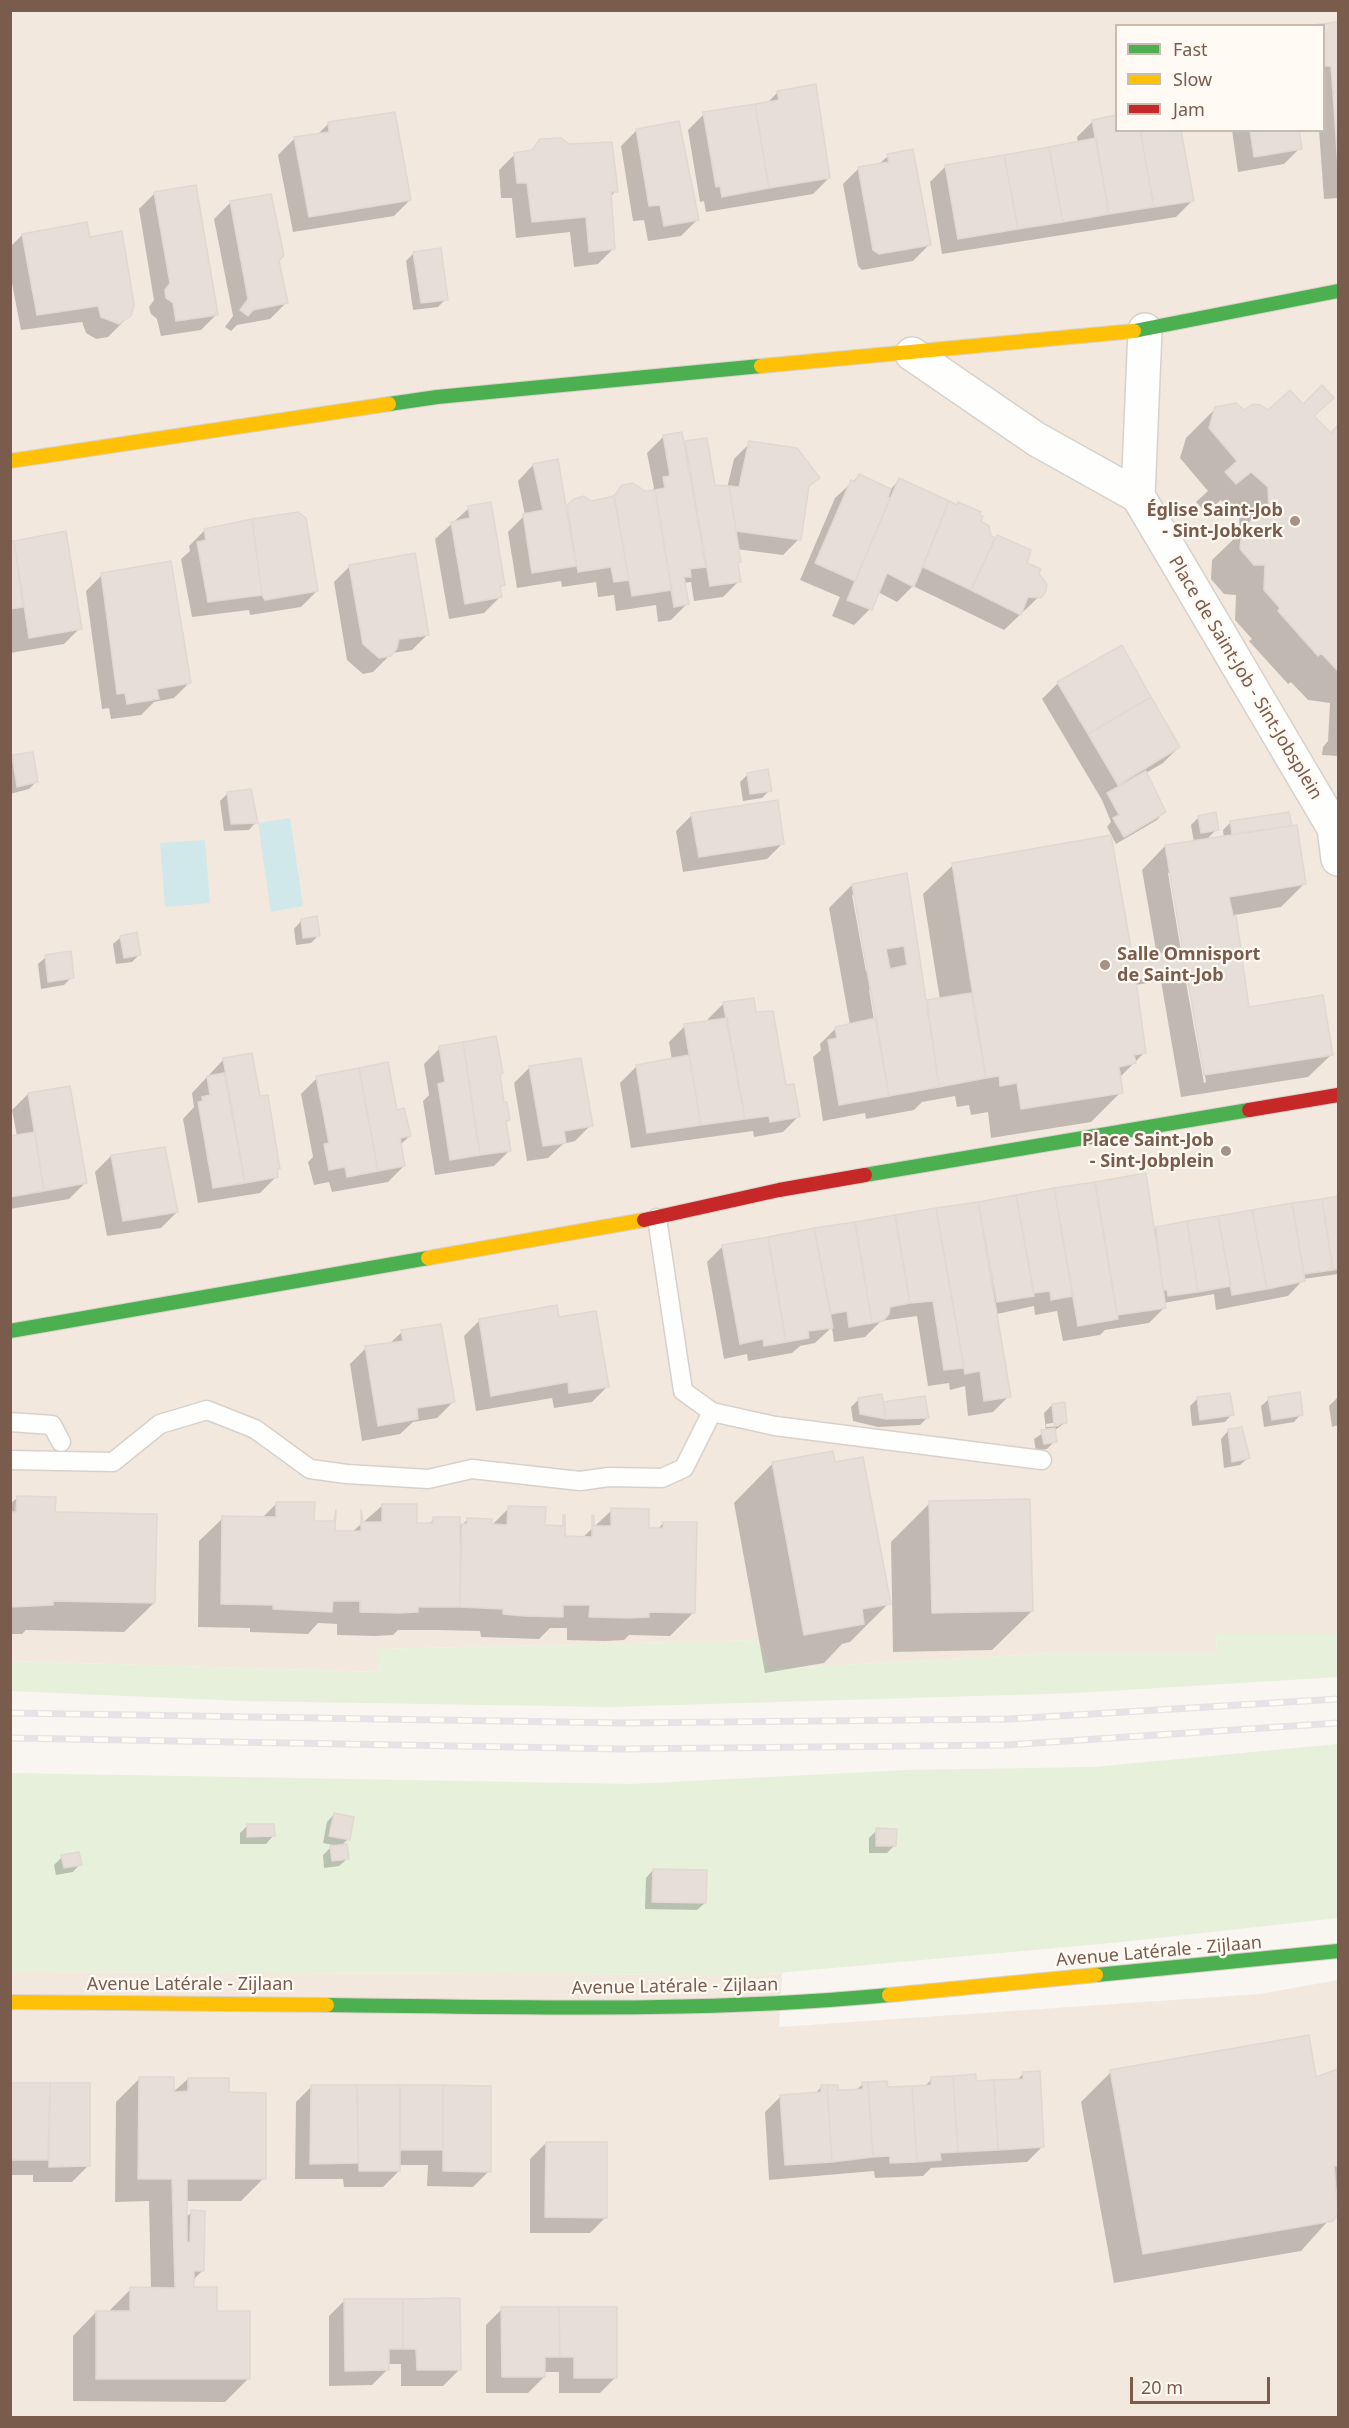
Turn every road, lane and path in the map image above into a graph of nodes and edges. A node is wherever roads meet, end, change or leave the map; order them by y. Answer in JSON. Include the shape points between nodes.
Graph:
{"nodes":[{"id":1,"x":1338,"y":291,"type":"edge"},
{"id":2,"x":1145,"y":330,"type":"junction"},
{"id":3,"x":912,"y":354,"type":"junction"},
{"id":4,"x":10,"y":461,"type":"edge"},
{"id":5,"x":1138,"y":496,"type":"junction"},
{"id":6,"x":1337,"y":838,"type":"edge"},
{"id":7,"x":1338,"y":1095,"type":"edge"},
{"id":8,"x":657,"y":1218,"type":"junction"},
{"id":9,"x":10,"y":1331,"type":"edge"},
{"id":10,"x":712,"y":1412,"type":"junction"},
{"id":11,"x":10,"y":1422,"type":"edge"},
{"id":12,"x":61,"y":1442,"type":"dead end"},
{"id":13,"x":10,"y":1460,"type":"edge"},
{"id":14,"x":1042,"y":1460,"type":"dead end"},
{"id":15,"x":1338,"y":1951,"type":"edge"},
{"id":16,"x":10,"y":2002,"type":"edge"}],
"edges":[{"from":1,"to":2,"type":"street"},
{"from":2,"to":3,"type":"street"},
{"from":2,"to":5,"type":"street"},
{"from":3,"to":4,"type":"street","via":[[437,397]]},
{"from":3,"to":5,"type":"street","via":[[1036,439]]},
{"from":5,"to":6,"type":"street","name":"Place de Saint-Job - Sint-Jobsplein"},
{"from":7,"to":8,"type":"street","via":[[779,1190]]},
{"from":8,"to":9,"type":"street"},
{"from":8,"to":10,"type":"lane","via":[[683,1391]]},
{"from":10,"to":13,"type":"lane","via":[[684,1468],[662,1478],[580,1480],[472,1469],[428,1479],[310,1469],[255,1429],[207,1410],[160,1424],[113,1462]]},
{"from":10,"to":14,"type":"lane","via":[[775,1426]]},
{"from":11,"to":12,"type":"lane","via":[[52,1425]]},
{"from":15,"to":16,"type":"street","name":"Avenue Latérale - Zijlaan","via":[[816,2002],[599,2007]]}]}
